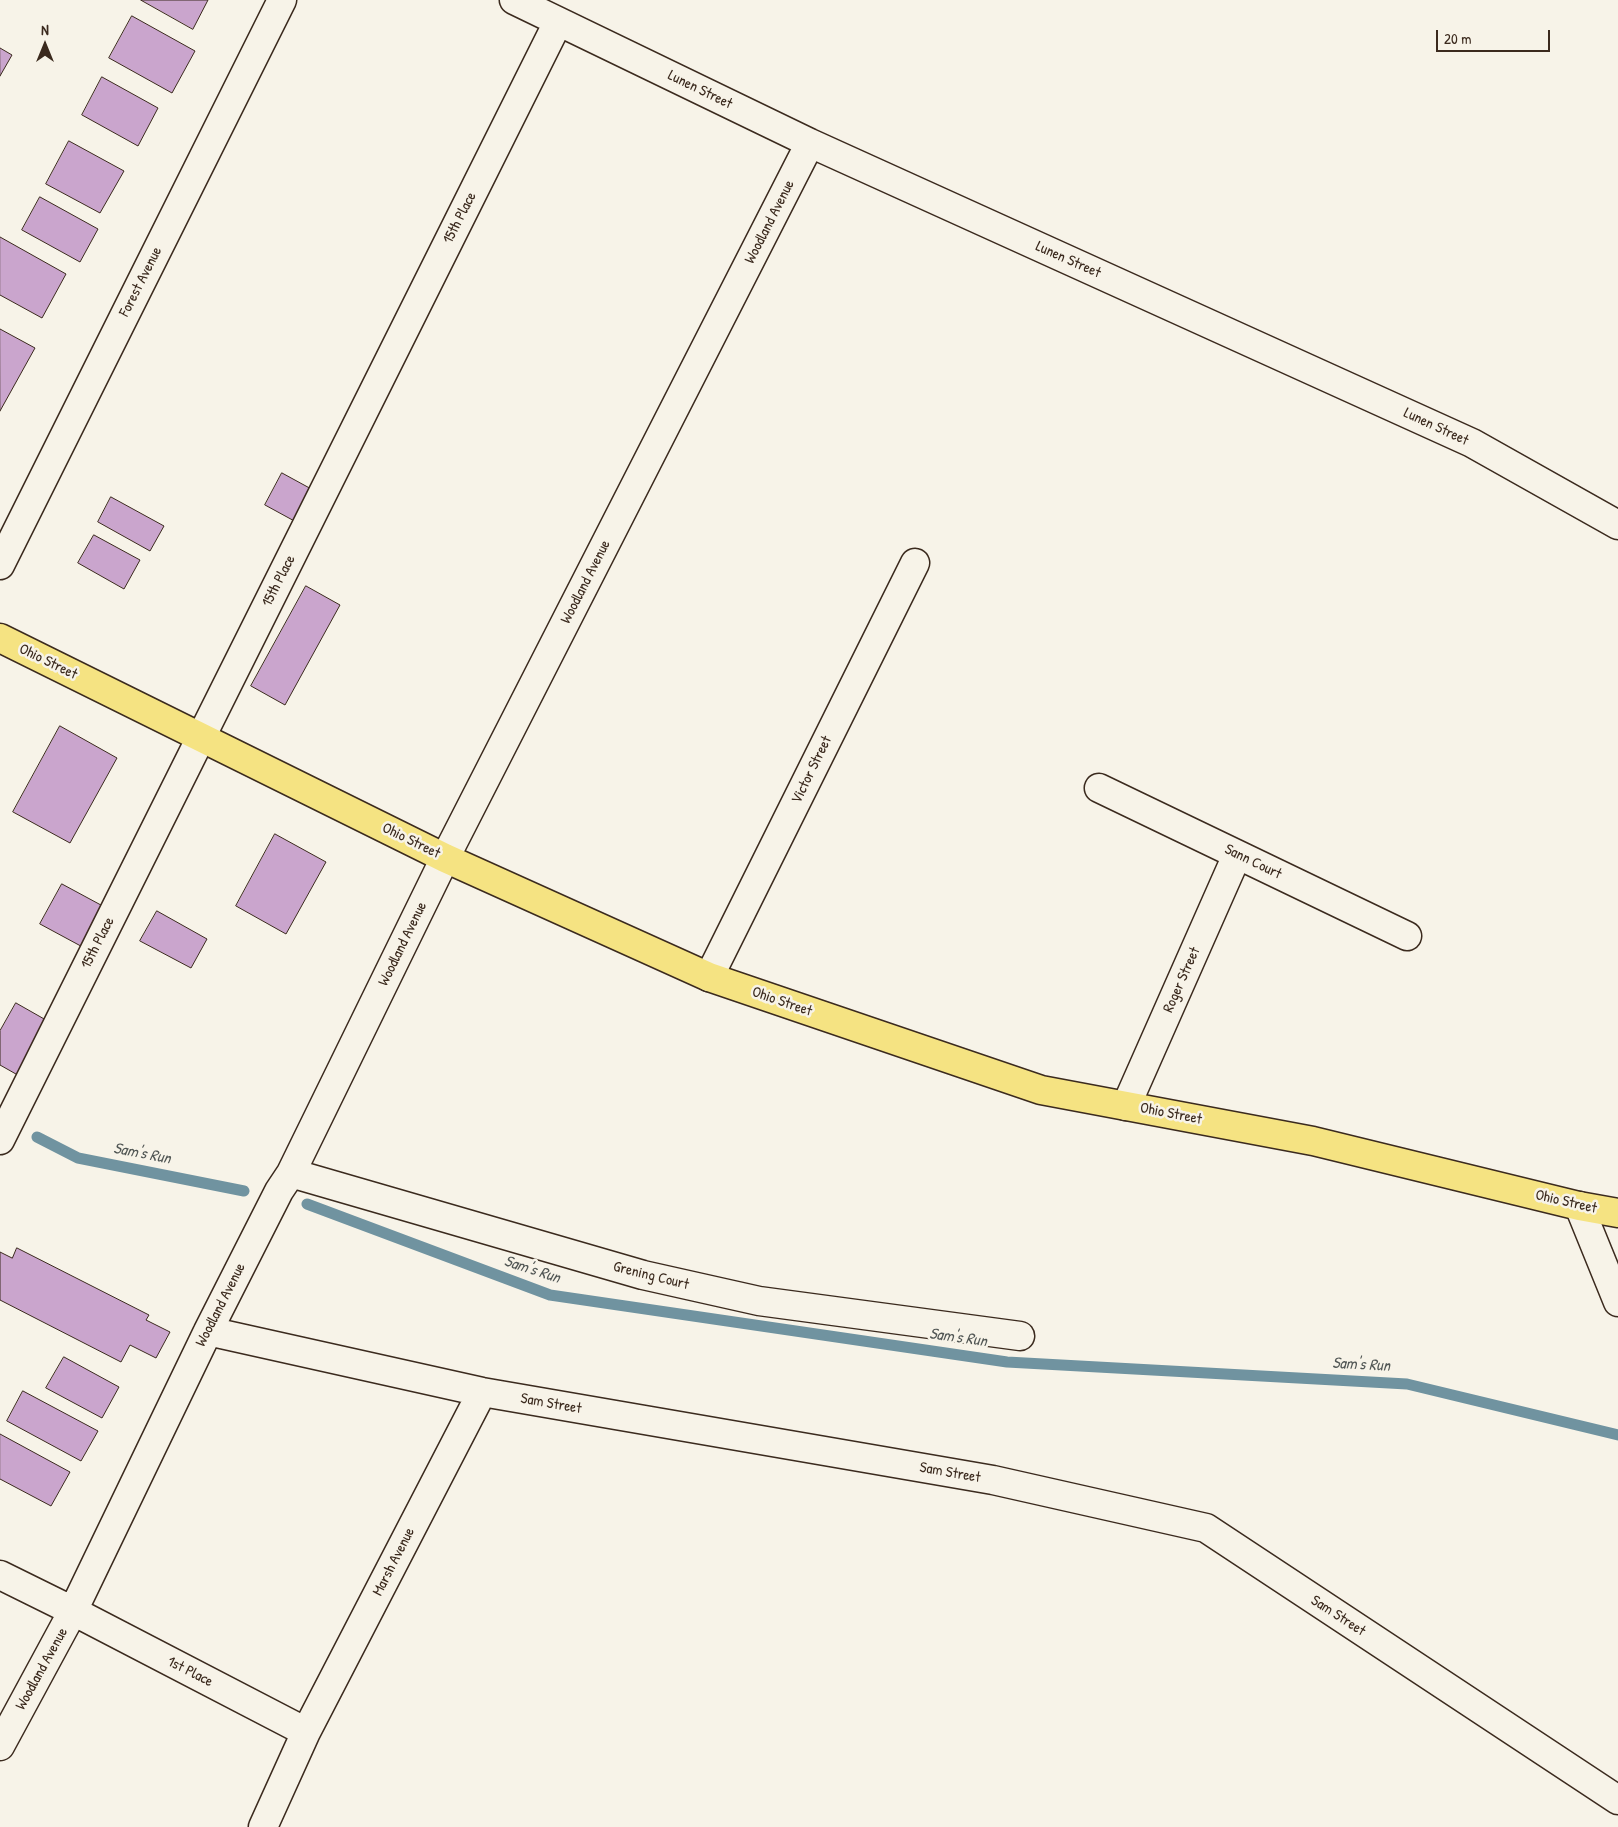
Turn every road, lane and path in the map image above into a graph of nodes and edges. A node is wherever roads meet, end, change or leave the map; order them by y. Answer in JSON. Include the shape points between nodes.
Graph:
{"nodes":[{"id":1,"x":282,"y":0,"type":"edge"},
{"id":2,"x":514,"y":0,"type":"edge"},
{"id":3,"x":558,"y":22,"type":"junction"},
{"id":4,"x":810,"y":143,"type":"junction"},
{"id":5,"x":1618,"y":526,"type":"edge"},
{"id":6,"x":0,"y":564,"type":"edge"},
{"id":7,"x":915,"y":564,"type":"dead end"},
{"id":8,"x":0,"y":638,"type":"edge"},
{"id":9,"x":201,"y":738,"type":"junction"},
{"id":10,"x":1099,"y":788,"type":"dead end"},
{"id":11,"x":1237,"y":854,"type":"junction"},
{"id":12,"x":445,"y":858,"type":"junction"},
{"id":13,"x":1407,"y":936,"type":"dead end"},
{"id":14,"x":709,"y":977,"type":"junction"},
{"id":15,"x":1126,"y":1106,"type":"junction"},
{"id":16,"x":0,"y":1140,"type":"edge"},
{"id":17,"x":291,"y":1173,"type":"junction"},
{"id":18,"x":1579,"y":1206,"type":"junction"},
{"id":19,"x":1618,"y":1213,"type":"edge"},
{"id":20,"x":1618,"y":1302,"type":"edge"},
{"id":21,"x":208,"y":1331,"type":"junction"},
{"id":22,"x":1020,"y":1336,"type":"dead end"},
{"id":23,"x":482,"y":1392,"type":"junction"},
{"id":24,"x":0,"y":1575,"type":"edge"},
{"id":25,"x":73,"y":1611,"type":"junction"},
{"id":26,"x":306,"y":1732,"type":"junction"},
{"id":27,"x":0,"y":1746,"type":"edge"},
{"id":28,"x":1618,"y":1800,"type":"edge"},
{"id":29,"x":263,"y":1827,"type":"edge"}],
"edges":[{"from":1,"to":6,"type":"street","name":"Forest Avenue"},
{"from":2,"to":3,"type":"street","name":"Lunen Street"},
{"from":3,"to":4,"type":"street","name":"Lunen Street"},
{"from":3,"to":9,"type":"street","name":"15th Place"},
{"from":4,"to":5,"type":"street","name":"Lunen Street","via":[[1472,443]]},
{"from":4,"to":12,"type":"street","name":"Woodland Avenue"},
{"from":7,"to":14,"type":"street","name":"Victor Street"},
{"from":8,"to":9,"type":"main road","name":"Ohio Street"},
{"from":9,"to":12,"type":"main road","name":"Ohio Street"},
{"from":9,"to":16,"type":"street","name":"15th Place"},
{"from":10,"to":11,"type":"street","name":"Sann Court"},
{"from":11,"to":13,"type":"street","name":"Sann Court"},
{"from":11,"to":15,"type":"street","name":"Roger Street"},
{"from":12,"to":14,"type":"main road","name":"Ohio Street"},
{"from":12,"to":17,"type":"street","name":"Woodland Avenue"},
{"from":14,"to":15,"type":"main road","name":"Ohio Street","via":[[1041,1090]]},
{"from":15,"to":18,"type":"main road","name":"Ohio Street","via":[[1313,1141]]},
{"from":17,"to":21,"type":"street","name":"Woodland Avenue"},
{"from":17,"to":22,"type":"street","name":"Grening Court","via":[[643,1275],[759,1301]]},
{"from":18,"to":19,"type":"main road","name":"Ohio Street"},
{"from":18,"to":20,"type":"street"},
{"from":21,"to":23,"type":"street","name":"Sam Street"},
{"from":21,"to":25,"type":"street","name":"Woodland Avenue"},
{"from":23,"to":26,"type":"street","name":"Marsh Avenue"},
{"from":23,"to":28,"type":"street","name":"Sam Street","via":[[994,1480],[1206,1528]]},
{"from":24,"to":25,"type":"street","name":"1st Place"},
{"from":25,"to":26,"type":"street","name":"1st Place"},
{"from":25,"to":27,"type":"street","name":"Woodland Avenue"},
{"from":26,"to":29,"type":"street"}]}
